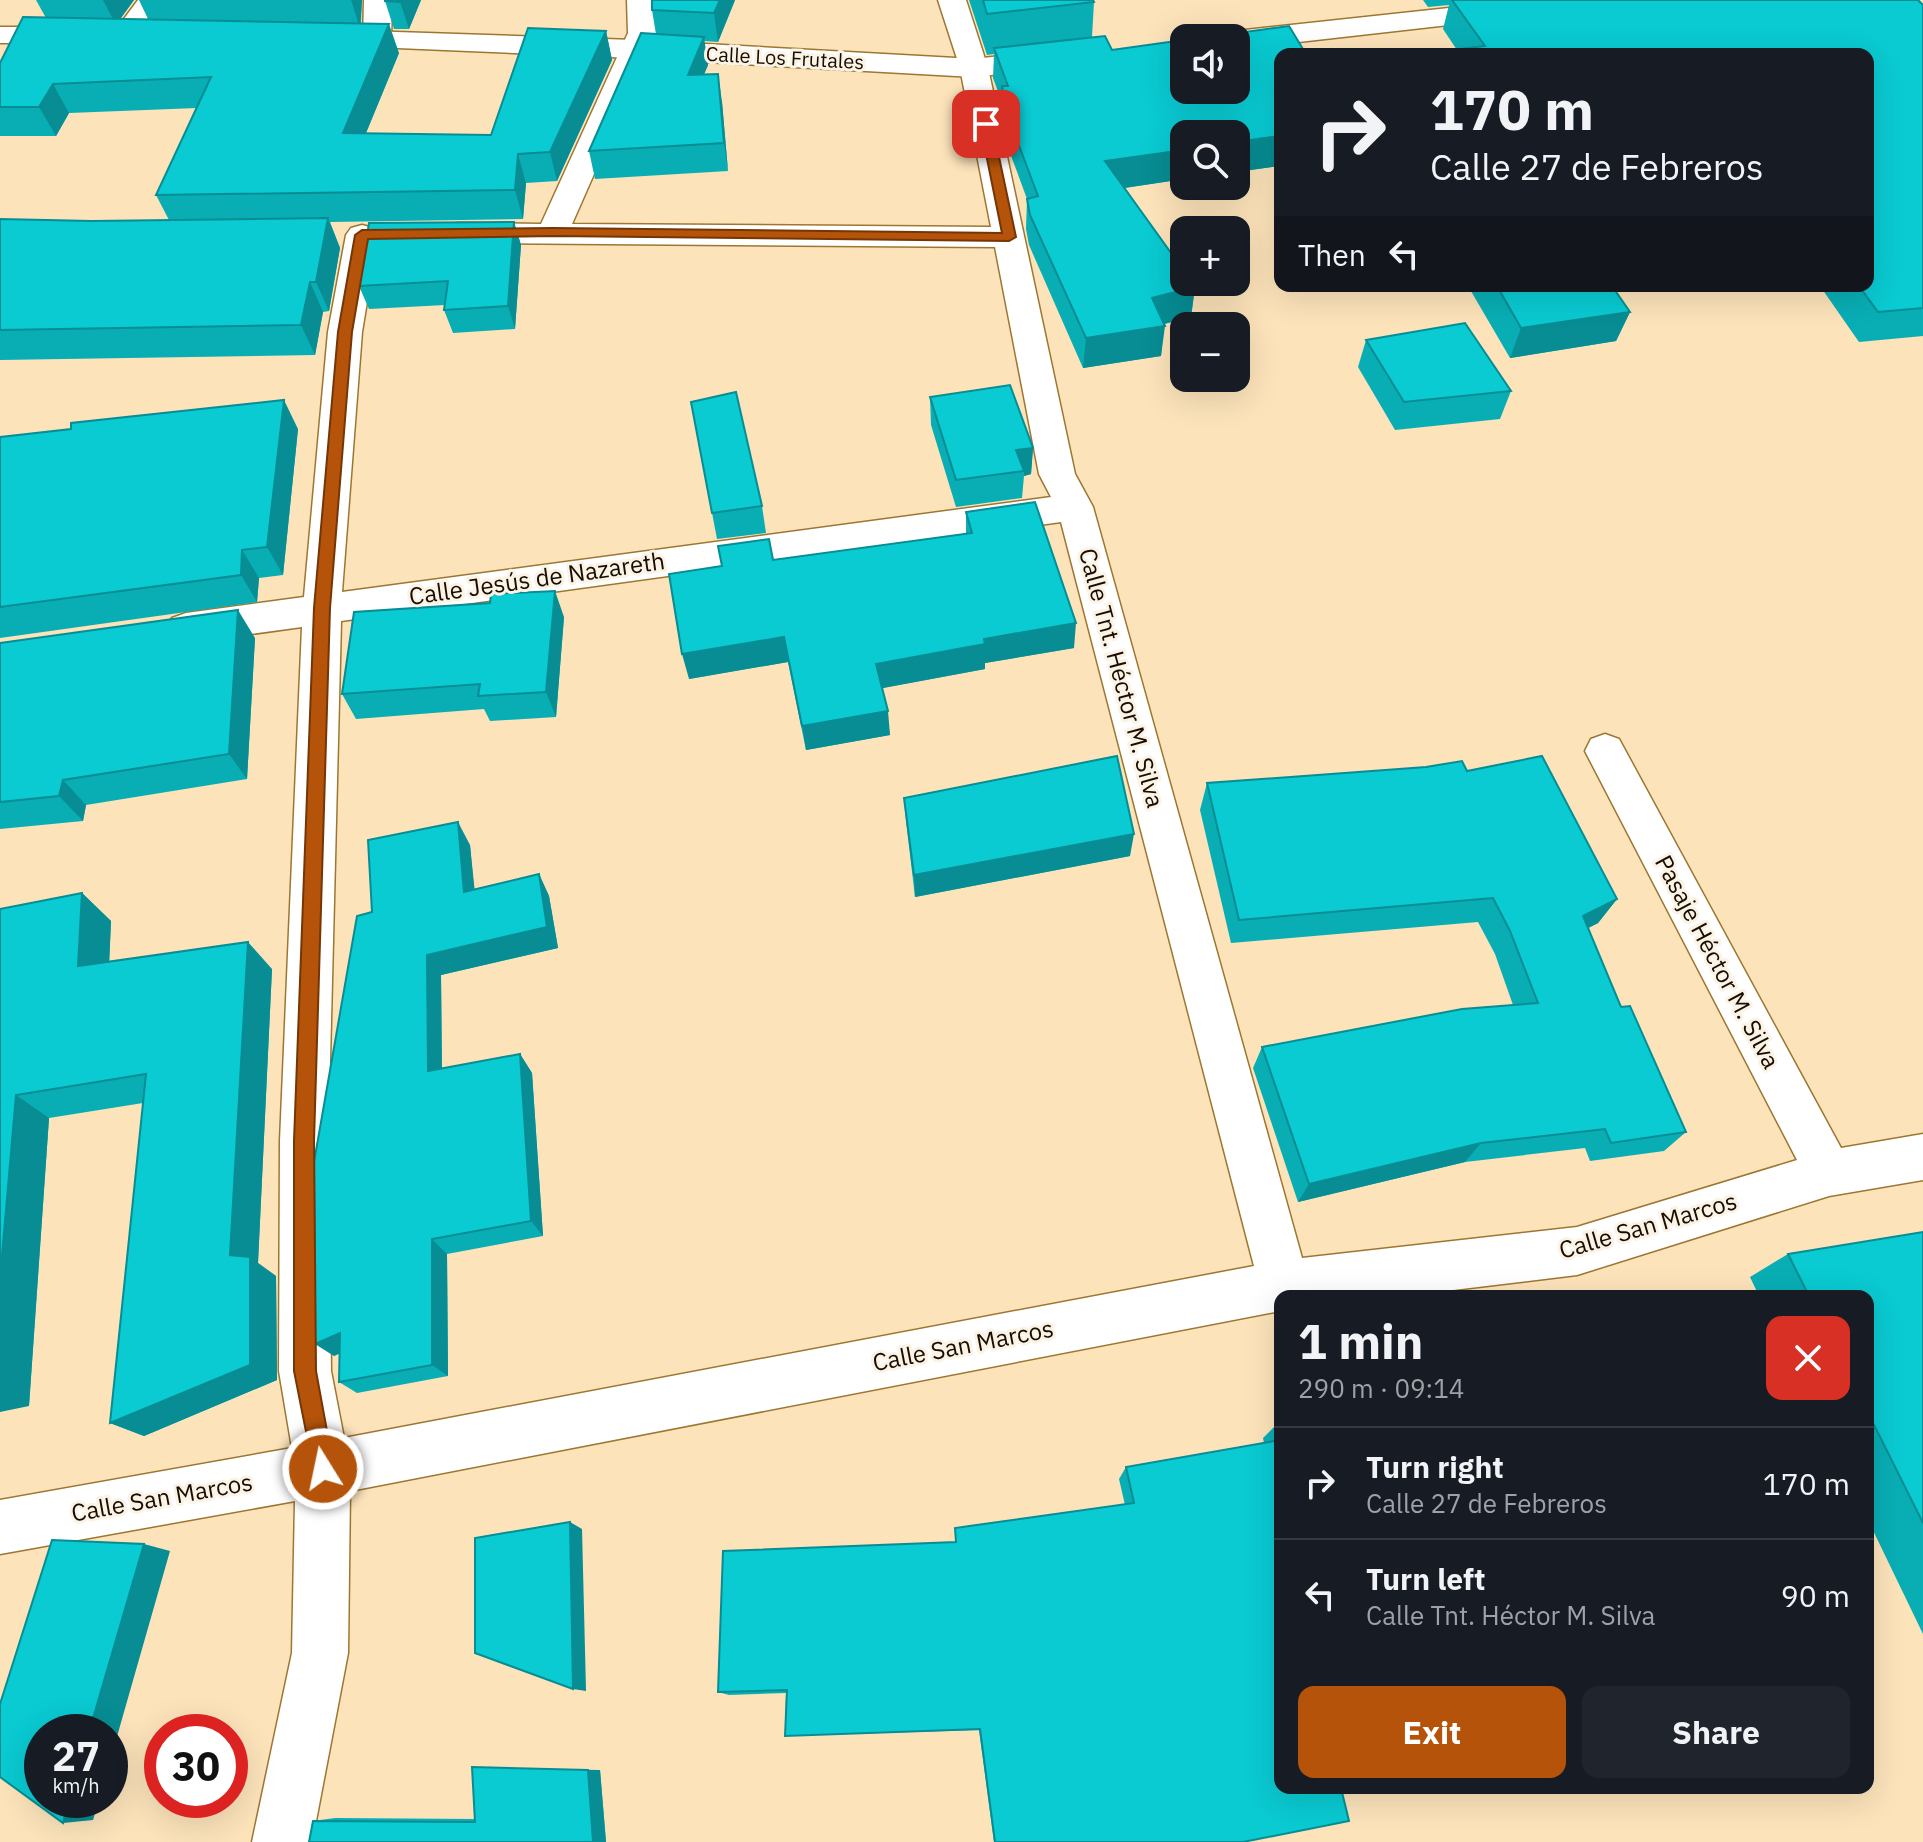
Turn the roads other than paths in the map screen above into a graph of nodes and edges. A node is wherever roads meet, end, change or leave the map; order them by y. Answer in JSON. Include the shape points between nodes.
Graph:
{"nodes":[{"id":1,"x":152,"y":0,"type":"edge"},
{"id":2,"x":378,"y":0,"type":"edge"},
{"id":3,"x":641,"y":0,"type":"edge"},
{"id":4,"x":952,"y":0,"type":"edge"},
{"id":5,"x":1599,"y":0,"type":"edge"},
{"id":6,"x":0,"y":35,"type":"edge"},
{"id":7,"x":126,"y":35,"type":"junction"},
{"id":8,"x":157,"y":36,"type":"edge"},
{"id":9,"x":1250,"y":38,"type":"edge"},
{"id":10,"x":314,"y":39,"type":"edge"},
{"id":11,"x":377,"y":40,"type":"junction"},
{"id":12,"x":634,"y":49,"type":"junction"},
{"id":13,"x":1079,"y":57,"type":"edge"},
{"id":14,"x":974,"y":68,"type":"junction"},
{"id":15,"x":553,"y":232,"type":"junction"},
{"id":16,"x":425,"y":234,"type":"edge"},
{"id":17,"x":362,"y":235,"type":"dead end"},
{"id":18,"x":1009,"y":237,"type":"junction"},
{"id":19,"x":1075,"y":507,"type":"junction"},
{"id":20,"x":322,"y":608,"type":"junction"},
{"id":21,"x":154,"y":633,"type":"edge"},
{"id":22,"x":1605,"y":751,"type":"dead end"},
{"id":23,"x":1923,"y":1157,"type":"edge"},
{"id":24,"x":1829,"y":1173,"type":"junction"},
{"id":25,"x":1284,"y":1285,"type":"junction"},
{"id":26,"x":323,"y":1469,"type":"junction"},
{"id":27,"x":0,"y":1527,"type":"edge"},
{"id":28,"x":282,"y":1842,"type":"edge"}],
"edges":[{"from":1,"to":7,"type":"street"},
{"from":2,"to":11,"type":"street"},
{"from":3,"to":12,"type":"street","via":[[642,33]]},
{"from":4,"to":14,"type":"street","name":"Calle Tnt. Héctor M. Silva"},
{"from":5,"to":9,"type":"street"},
{"from":6,"to":7,"type":"street"},
{"from":7,"to":8,"type":"street"},
{"from":10,"to":11,"type":"street","name":"Calle Los Frutales"},
{"from":11,"to":12,"type":"street","name":"Calle Los Frutales"},
{"from":12,"to":14,"type":"street","name":"Calle Los Frutales"},
{"from":12,"to":15,"type":"street"},
{"from":13,"to":14,"type":"street","name":"Calle Los Frutales"},
{"from":14,"to":18,"type":"street","name":"Calle Tnt. Héctor M. Silva"},
{"from":15,"to":16,"type":"street"},
{"from":15,"to":18,"type":"street"},
{"from":17,"to":20,"type":"street","via":[[345,332]]},
{"from":18,"to":19,"type":"street","name":"Calle Tnt. Héctor M. Silva","via":[[1057,474]]},
{"from":19,"to":20,"type":"street","name":"Calle Jesús de Nazareth"},
{"from":19,"to":25,"type":"street","name":"Calle Tnt. Héctor M. Silva"},
{"from":20,"to":21,"type":"street","name":"Calle Jesús de Nazareth"},
{"from":20,"to":26,"type":"street","via":[[304,1141],[305,1371]]},
{"from":22,"to":24,"type":"street","name":"Pasaje Héctor M. Silva"},
{"from":23,"to":24,"type":"street","name":"Calle San Marcos"},
{"from":24,"to":25,"type":"street","name":"Calle San Marcos","via":[[1577,1251]]},
{"from":25,"to":26,"type":"street","name":"Calle San Marcos"},
{"from":26,"to":27,"type":"street","name":"Calle San Marcos"},
{"from":26,"to":28,"type":"street","via":[[320,1653]]}]}
